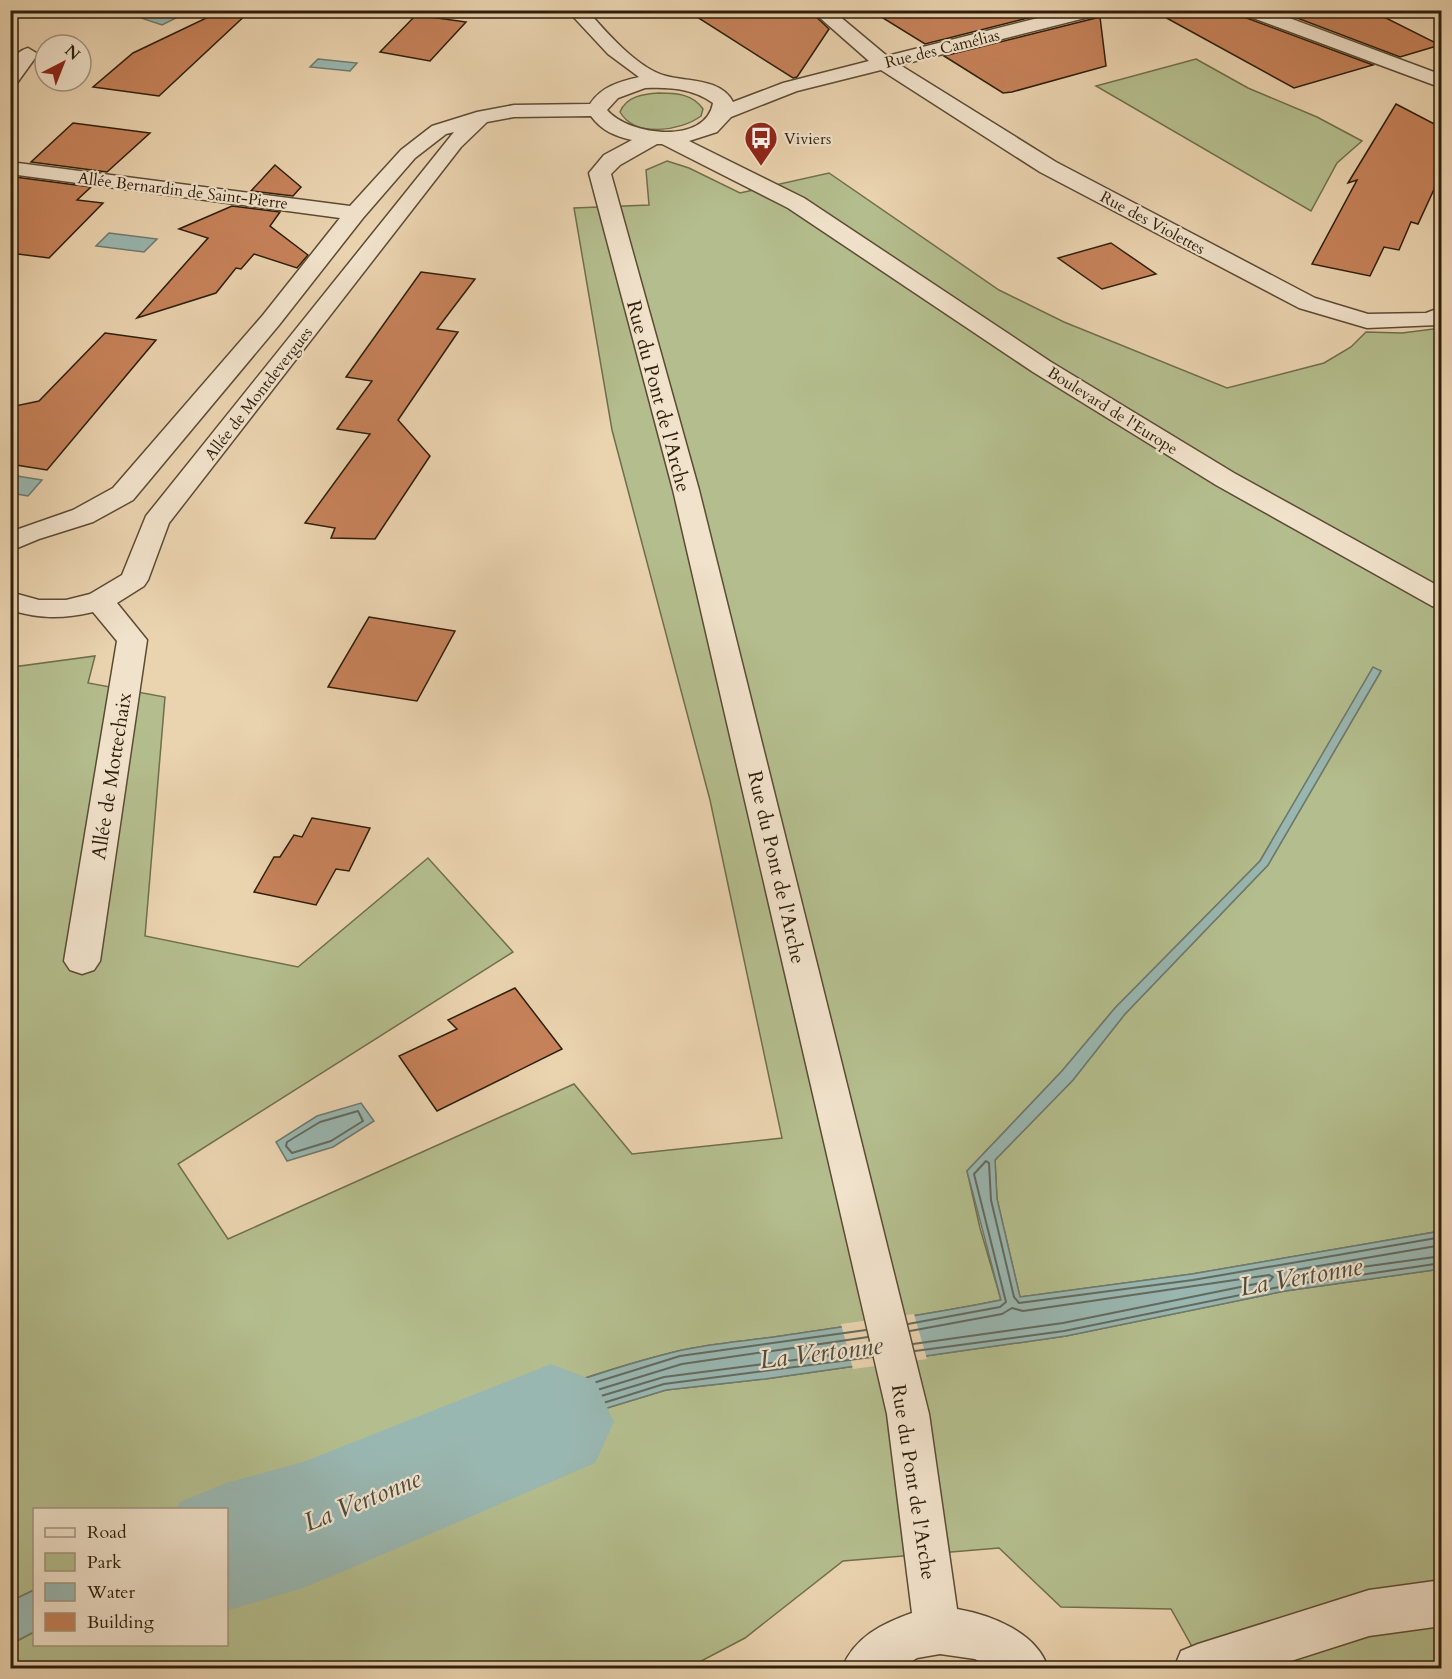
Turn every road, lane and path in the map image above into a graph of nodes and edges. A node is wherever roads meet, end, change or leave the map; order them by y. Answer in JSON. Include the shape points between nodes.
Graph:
{"nodes":[{"id":1,"x":576,"y":10,"type":"edge"},
{"id":2,"x":820,"y":10,"type":"edge"},
{"id":3,"x":1094,"y":10,"type":"edge"},
{"id":4,"x":1249,"y":10,"type":"edge"},
{"id":5,"x":613,"y":51,"type":"junction"},
{"id":6,"x":28,"y":54,"type":"dead end"},
{"id":7,"x":884,"y":63,"type":"junction"},
{"id":8,"x":10,"y":79,"type":"edge"},
{"id":9,"x":660,"y":81,"type":"junction"},
{"id":10,"x":1442,"y":82,"type":"edge"},
{"id":11,"x":790,"y":87,"type":"junction"},
{"id":12,"x":712,"y":92,"type":"junction"},
{"id":13,"x":609,"y":93,"type":"junction"},
{"id":14,"x":597,"y":110,"type":"junction"},
{"id":15,"x":484,"y":116,"type":"junction"},
{"id":16,"x":722,"y":131,"type":"junction"},
{"id":17,"x":659,"y":138,"type":"junction"},
{"id":18,"x":10,"y":168,"type":"edge"},
{"id":19,"x":796,"y":202,"type":"junction"},
{"id":20,"x":355,"y":213,"type":"junction"},
{"id":21,"x":1442,"y":314,"type":"edge"},
{"id":22,"x":11,"y":543,"type":"edge"},
{"id":23,"x":1442,"y":600,"type":"edge"},
{"id":24,"x":10,"y":601,"type":"edge"},
{"id":25,"x":100,"y":601,"type":"junction"},
{"id":26,"x":82,"y":961,"type":"dead end"},
{"id":27,"x":1442,"y":1604,"type":"edge"},
{"id":28,"x":937,"y":1629,"type":"junction"},
{"id":29,"x":866,"y":1668,"type":"edge"},
{"id":30,"x":1025,"y":1668,"type":"edge"},
{"id":31,"x":1198,"y":1668,"type":"edge"}],
"edges":[{"from":1,"to":5,"type":"street"},
{"from":2,"to":7,"type":"street","name":"Rue des Violettes"},
{"from":3,"to":7,"type":"street","name":"Rue des Camélias"},
{"from":4,"to":10,"type":"street"},
{"from":5,"to":9,"type":"street"},
{"from":5,"to":13,"type":"street","via":[[614,78]]},
{"from":6,"to":8,"type":"street"},
{"from":7,"to":11,"type":"street","name":"Rue des Camélias"},
{"from":7,"to":21,"type":"street","name":"Rue des Violettes","via":[[1048,167],[1307,303],[1367,321],[1430,320]]},
{"from":9,"to":12,"type":"street","via":[[689,84]]},
{"from":9,"to":13,"type":"street"},
{"from":11,"to":12,"type":"street","name":"Rue des Camélias"},
{"from":11,"to":16,"type":"street","name":"Rue des Camélias"},
{"from":12,"to":16,"type":"street","name":"Boulevard de l'Europe","via":[[723,101]]},
{"from":13,"to":14,"type":"street"},
{"from":14,"to":15,"type":"street","name":"Allée de Montdevergues","via":[[514,111]]},
{"from":14,"to":17,"type":"street","via":[[609,126],[638,137]]},
{"from":15,"to":20,"type":"street","name":"Allée de Montdevergues","via":[[431,136],[408,154]]},
{"from":15,"to":25,"type":"street","name":"Allée de Montdevergues","via":[[454,143],[156,522],[134,580]]},
{"from":16,"to":17,"type":"street","name":"Rue des Camélias"},
{"from":16,"to":19,"type":"street","name":"Boulevard de l'Europe"},
{"from":17,"to":19,"type":"street","name":"Boulevard de l'Europe"},
{"from":17,"to":28,"type":"street","name":"Rue du Pont de l'Arche","via":[[612,160],[600,172],[686,490],[908,1414]]},
{"from":18,"to":20,"type":"street","name":"Allée Bernardin de Saint-Pierre"},
{"from":19,"to":23,"type":"street","name":"Boulevard de l'Europe","via":[[1063,379],[1225,479]]},
{"from":20,"to":22,"type":"street","name":"Allée de Montdevergues","via":[[271,320],[123,494],[83,516],[28,533]]},
{"from":24,"to":25,"type":"street","name":"Allée de Montdevergues","via":[[38,609],[66,609]]},
{"from":25,"to":26,"type":"street","name":"Allée de Mottechaix","via":[[132,640]]},
{"from":27,"to":31,"type":"street","via":[[1369,1613]]},
{"from":28,"to":29,"type":"street","via":[[900,1640]]},
{"from":28,"to":30,"type":"street","via":[[978,1636],[1014,1656]]}]}
